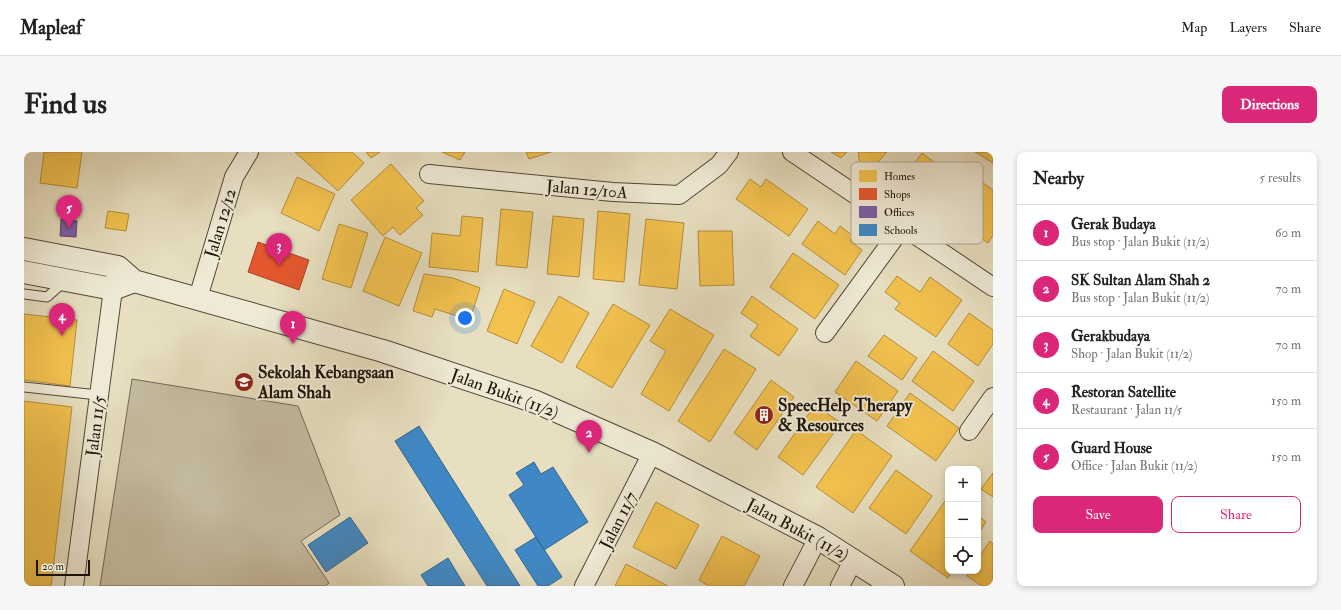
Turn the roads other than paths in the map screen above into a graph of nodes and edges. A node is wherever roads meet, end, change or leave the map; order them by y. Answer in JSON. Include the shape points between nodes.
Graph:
{"nodes":[{"id":1,"x":249,"y":152,"type":"edge"},
{"id":2,"x":729,"y":152,"type":"edge"},
{"id":3,"x":792,"y":152,"type":"edge"},
{"id":4,"x":429,"y":174,"type":"dead end"},
{"id":5,"x":851,"y":191,"type":"edge"},
{"id":6,"x":890,"y":244,"type":"edge"},
{"id":7,"x":930,"y":244,"type":"edge"},
{"id":8,"x":24,"y":249,"type":"edge"},
{"id":9,"x":24,"y":272,"type":"edge"},
{"id":10,"x":126,"y":274,"type":"junction"},
{"id":11,"x":66,"y":280,"type":"junction"},
{"id":12,"x":993,"y":286,"type":"edge"},
{"id":13,"x":113,"y":289,"type":"junction"},
{"id":14,"x":24,"y":294,"type":"edge"},
{"id":15,"x":198,"y":298,"type":"junction"},
{"id":16,"x":825,"y":333,"type":"dead end"},
{"id":17,"x":24,"y":387,"type":"edge"},
{"id":18,"x":98,"y":395,"type":"junction"},
{"id":19,"x":993,"y":397,"type":"edge"},
{"id":20,"x":969,"y":431,"type":"dead end"},
{"id":21,"x":652,"y":454,"type":"junction"},
{"id":22,"x":818,"y":538,"type":"junction"},
{"id":23,"x":854,"y":560,"type":"junction"},
{"id":24,"x":74,"y":586,"type":"edge"},
{"id":25,"x":584,"y":586,"type":"edge"},
{"id":26,"x":793,"y":586,"type":"edge"},
{"id":27,"x":840,"y":586,"type":"edge"},
{"id":28,"x":893,"y":586,"type":"edge"}],
"edges":[{"from":1,"to":15,"type":"street","name":"Jalan 12/12","via":[[234,177]]},
{"from":2,"to":4,"type":"street","name":"Jalan 12/10A","via":[[719,165],[679,195],[613,192]]},
{"from":3,"to":5,"type":"street"},
{"from":6,"to":16,"type":"street"},
{"from":7,"to":12,"type":"street"},
{"from":8,"to":10,"type":"street","name":"Jalan Bukit (11/2)"},
{"from":9,"to":11,"type":"street"},
{"from":10,"to":13,"type":"street"},
{"from":10,"to":15,"type":"street","name":"Jalan Bukit (11/2)"},
{"from":11,"to":13,"type":"street"},
{"from":11,"to":14,"type":"lane","via":[[47,297]]},
{"from":13,"to":18,"type":"street","name":"Jalan 11/5"},
{"from":15,"to":21,"type":"street","name":"Jalan Bukit (11/2)","via":[[383,350],[536,402]]},
{"from":17,"to":18,"type":"lane"},
{"from":18,"to":24,"type":"street","name":"Jalan 11/5"},
{"from":19,"to":20,"type":"street"},
{"from":21,"to":22,"type":"street","name":"Jalan Bukit (11/2)"},
{"from":21,"to":25,"type":"street","name":"Jalan 11/7"},
{"from":22,"to":23,"type":"street","name":"Jalan Bukit (11/2)"},
{"from":22,"to":26,"type":"street"},
{"from":23,"to":27,"type":"street"},
{"from":23,"to":28,"type":"street","name":"Jalan Bukit (11/2)"}]}
